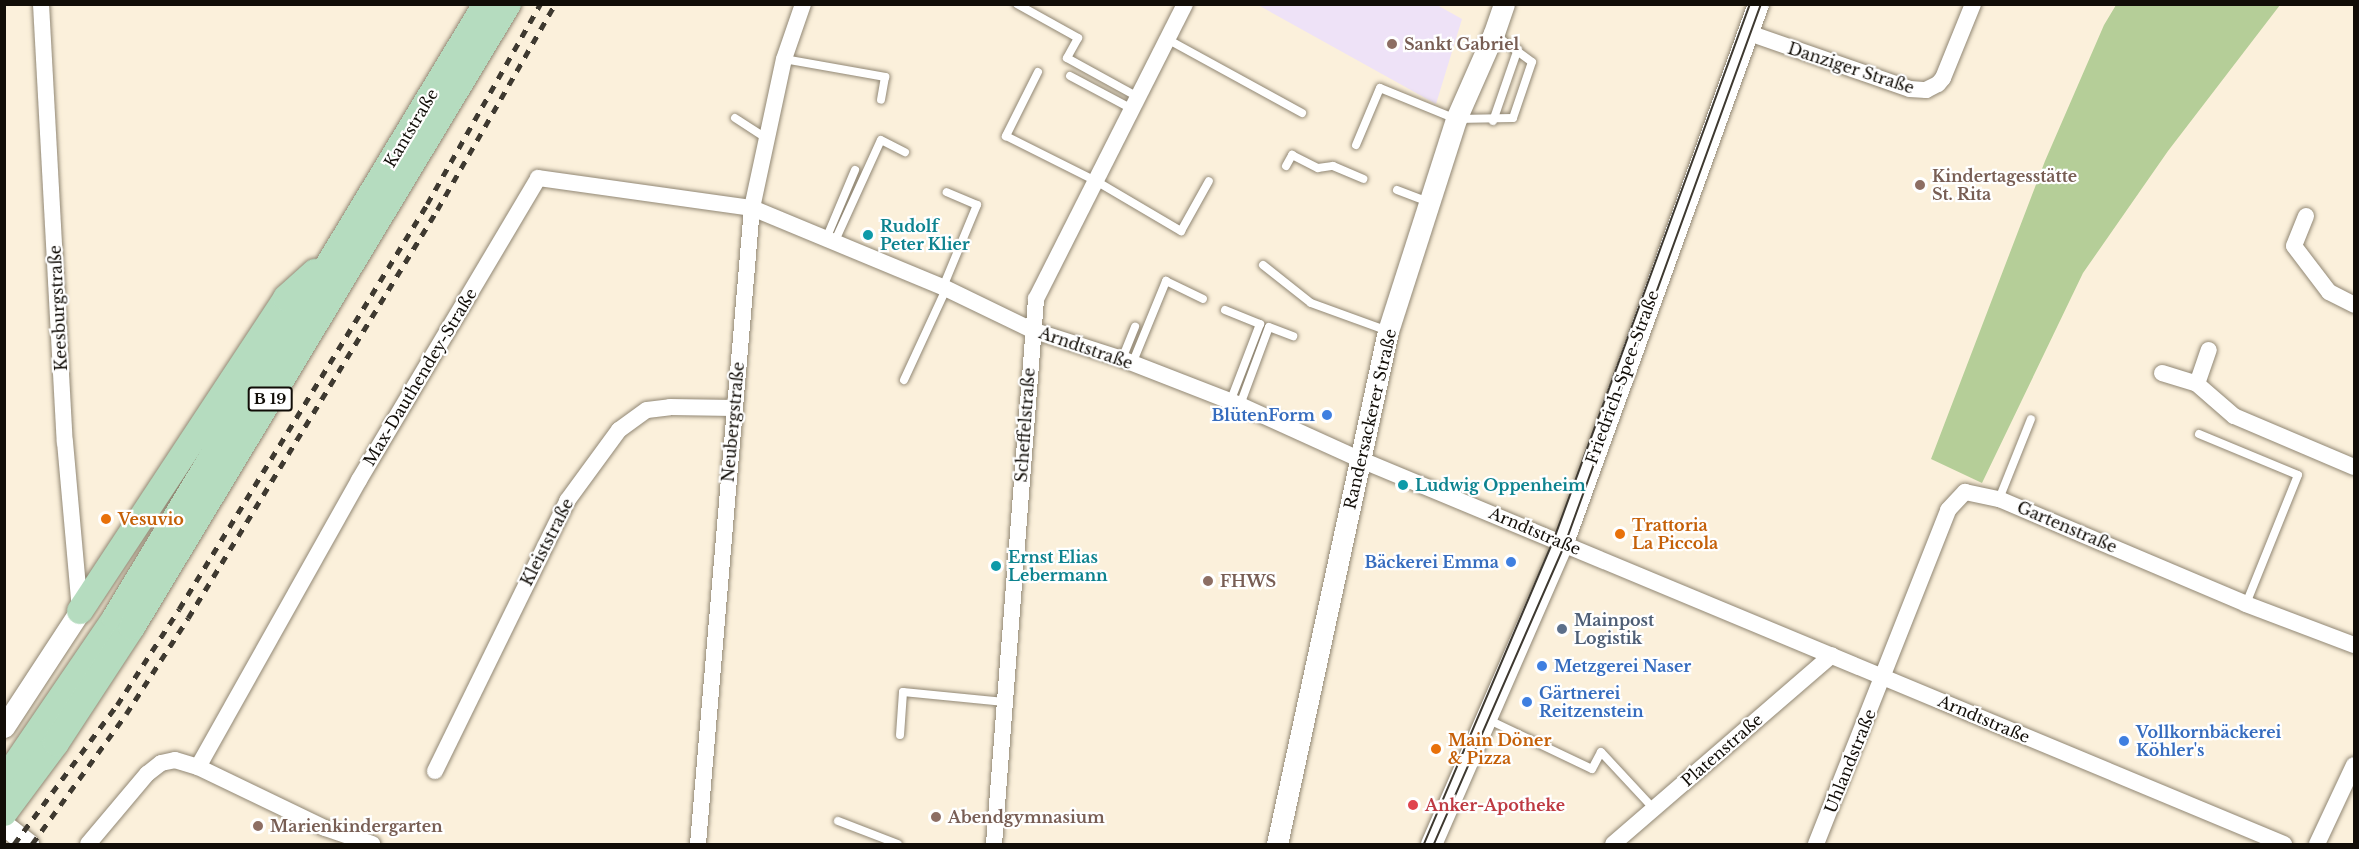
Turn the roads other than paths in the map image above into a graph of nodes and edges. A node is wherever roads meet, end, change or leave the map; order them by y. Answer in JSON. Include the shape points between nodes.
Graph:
{"nodes":[{"id":1,"x":42,"y":4,"type":"edge"},
{"id":2,"x":486,"y":4,"type":"edge"},
{"id":3,"x":508,"y":4,"type":"edge"},
{"id":4,"x":803,"y":4,"type":"edge"},
{"id":5,"x":1017,"y":4,"type":"edge"},
{"id":6,"x":1185,"y":4,"type":"edge"},
{"id":7,"x":1504,"y":4,"type":"edge"},
{"id":8,"x":1758,"y":4,"type":"edge"},
{"id":9,"x":1973,"y":4,"type":"edge"},
{"id":10,"x":1494,"y":33,"type":"junction"},
{"id":11,"x":1749,"y":33,"type":"junction"},
{"id":12,"x":1167,"y":39,"type":"junction"},
{"id":13,"x":1518,"y":49,"type":"junction"},
{"id":14,"x":784,"y":59,"type":"junction"},
{"id":15,"x":1038,"y":72,"type":"dead end"},
{"id":16,"x":1070,"y":76,"type":"dead end"},
{"id":17,"x":881,"y":100,"type":"dead end"},
{"id":18,"x":1135,"y":103,"type":"junction"},
{"id":19,"x":1302,"y":113,"type":"dead end"},
{"id":20,"x":735,"y":118,"type":"dead end"},
{"id":21,"x":1456,"y":119,"type":"junction"},
{"id":22,"x":1493,"y":120,"type":"junction"},
{"id":23,"x":767,"y":139,"type":"junction"},
{"id":24,"x":1356,"y":145,"type":"dead end"},
{"id":25,"x":905,"y":152,"type":"dead end"},
{"id":26,"x":1286,"y":166,"type":"dead end"},
{"id":27,"x":855,"y":170,"type":"dead end"},
{"id":28,"x":1363,"y":179,"type":"dead end"},
{"id":29,"x":1096,"y":181,"type":"junction"},
{"id":30,"x":1209,"y":181,"type":"dead end"},
{"id":31,"x":1397,"y":190,"type":"dead end"},
{"id":32,"x":947,"y":192,"type":"dead end"},
{"id":33,"x":1428,"y":202,"type":"junction"},
{"id":34,"x":752,"y":208,"type":"junction"},
{"id":35,"x":2306,"y":216,"type":"dead end"},
{"id":36,"x":830,"y":241,"type":"junction"},
{"id":37,"x":337,"y":251,"type":"junction"},
{"id":38,"x":1263,"y":265,"type":"dead end"},
{"id":39,"x":944,"y":288,"type":"junction"},
{"id":40,"x":1203,"y":299,"type":"dead end"},
{"id":41,"x":2355,"y":305,"type":"edge"},
{"id":42,"x":1225,"y":310,"type":"dead end"},
{"id":43,"x":1135,"y":327,"type":"dead end"},
{"id":44,"x":1032,"y":330,"type":"junction"},
{"id":45,"x":1388,"y":331,"type":"junction"},
{"id":46,"x":1293,"y":336,"type":"dead end"},
{"id":47,"x":2209,"y":350,"type":"dead end"},
{"id":48,"x":1127,"y":362,"type":"junction"},
{"id":49,"x":2162,"y":372,"type":"dead end"},
{"id":50,"x":904,"y":380,"type":"dead end"},
{"id":51,"x":2197,"y":384,"type":"junction"},
{"id":52,"x":1235,"y":403,"type":"junction"},
{"id":53,"x":734,"y":408,"type":"junction"},
{"id":54,"x":2031,"y":418,"type":"dead end"},
{"id":55,"x":2199,"y":434,"type":"dead end"},
{"id":56,"x":1359,"y":459,"type":"junction"},
{"id":57,"x":2355,"y":467,"type":"edge"},
{"id":58,"x":2000,"y":499,"type":"junction"},
{"id":59,"x":1563,"y":542,"type":"junction"},
{"id":60,"x":2246,"y":604,"type":"junction"},
{"id":61,"x":80,"y":611,"type":"junction"},
{"id":62,"x":2355,"y":645,"type":"edge"},
{"id":63,"x":1832,"y":655,"type":"junction"},
{"id":64,"x":1883,"y":677,"type":"junction"},
{"id":65,"x":1005,"y":702,"type":"junction"},
{"id":66,"x":1486,"y":718,"type":"junction"},
{"id":67,"x":4,"y":727,"type":"edge"},
{"id":68,"x":900,"y":735,"type":"dead end"},
{"id":69,"x":2355,"y":765,"type":"edge"},
{"id":70,"x":198,"y":766,"type":"junction"},
{"id":71,"x":435,"y":771,"type":"dead end"},
{"id":72,"x":12,"y":782,"type":"edge"},
{"id":73,"x":1654,"y":809,"type":"junction"},
{"id":74,"x":4,"y":813,"type":"edge"},
{"id":75,"x":838,"y":821,"type":"dead end"},
{"id":76,"x":4,"y":825,"type":"edge"},
{"id":77,"x":28,"y":844,"type":"edge"},
{"id":78,"x":88,"y":844,"type":"edge"},
{"id":79,"x":372,"y":844,"type":"edge"},
{"id":80,"x":698,"y":844,"type":"edge"},
{"id":81,"x":898,"y":844,"type":"edge"},
{"id":82,"x":994,"y":844,"type":"edge"},
{"id":83,"x":1277,"y":844,"type":"edge"},
{"id":84,"x":1431,"y":844,"type":"edge"},
{"id":85,"x":1613,"y":844,"type":"edge"},
{"id":86,"x":1816,"y":844,"type":"edge"},
{"id":87,"x":2284,"y":844,"type":"edge"},
{"id":88,"x":2317,"y":844,"type":"edge"}],
"edges":[{"from":1,"to":61,"type":"street","name":"Keesburgstraße","via":[[65,442]]},
{"from":2,"to":37,"type":"main road","name":"Kantstraße","number":"B 19"},
{"from":3,"to":72,"type":"main road","number":"B 19","via":[[132,627]]},
{"from":4,"to":14,"type":"street","name":"Neubergstraße"},
{"from":5,"to":18,"type":"lane","via":[[1078,38],[1067,58]]},
{"from":6,"to":12,"type":"street","name":"Scheffelstraße"},
{"from":7,"to":10,"type":"street","name":"Randersackerer Straße"},
{"from":8,"to":11,"type":"street","name":"Friedrich-Spee-Straße"},
{"from":9,"to":11,"type":"street","name":"Danziger Straße","via":[[1943,78],[1926,90],[1910,89]]},
{"from":10,"to":13,"type":"lane"},
{"from":10,"to":21,"type":"street","name":"Randersackerer Straße"},
{"from":11,"to":59,"type":"street","name":"Friedrich-Spee-Straße"},
{"from":12,"to":18,"type":"street","name":"Scheffelstraße"},
{"from":12,"to":19,"type":"lane"},
{"from":13,"to":22,"type":"lane"},
{"from":13,"to":22,"type":"lane","via":[[1532,62],[1512,118]]},
{"from":14,"to":17,"type":"lane","via":[[885,77]]},
{"from":14,"to":23,"type":"street","name":"Neubergstraße"},
{"from":15,"to":29,"type":"lane","via":[[1006,136]]},
{"from":16,"to":18,"type":"lane"},
{"from":18,"to":29,"type":"street","name":"Scheffelstraße"},
{"from":20,"to":23,"type":"lane"},
{"from":21,"to":22,"type":"lane"},
{"from":21,"to":24,"type":"lane","via":[[1380,88]]},
{"from":21,"to":33,"type":"street","name":"Randersackerer Straße"},
{"from":23,"to":34,"type":"street","name":"Neubergstraße"},
{"from":25,"to":36,"type":"lane","via":[[881,140]]},
{"from":26,"to":28,"type":"lane","via":[[1292,155],[1318,168],[1333,166]]},
{"from":27,"to":36,"type":"lane"},
{"from":29,"to":30,"type":"lane","via":[[1181,231]]},
{"from":29,"to":44,"type":"street","name":"Scheffelstraße","via":[[1036,299]]},
{"from":31,"to":33,"type":"lane"},
{"from":32,"to":39,"type":"lane","via":[[977,205]]},
{"from":33,"to":45,"type":"street","name":"Randersackerer Straße"},
{"from":34,"to":36,"type":"street","name":"Arndtstraße"},
{"from":34,"to":53,"type":"street","name":"Neubergstraße"},
{"from":34,"to":70,"type":"street","name":"Max-Dauthendey-Straße","via":[[538,178],[359,480]]},
{"from":35,"to":41,"type":"street","via":[[2294,246],[2329,292]]},
{"from":36,"to":39,"type":"street","name":"Arndtstraße"},
{"from":37,"to":61,"type":"main road","via":[[286,298]]},
{"from":37,"to":72,"type":"main road","number":"B 19"},
{"from":38,"to":45,"type":"lane","via":[[1311,303]]},
{"from":39,"to":44,"type":"street","name":"Arndtstraße"},
{"from":39,"to":50,"type":"lane"},
{"from":40,"to":48,"type":"lane","via":[[1166,281]]},
{"from":42,"to":52,"type":"lane","via":[[1260,324]]},
{"from":43,"to":48,"type":"lane"},
{"from":44,"to":48,"type":"street","name":"Arndtstraße"},
{"from":44,"to":65,"type":"street","name":"Scheffelstraße"},
{"from":45,"to":56,"type":"street","name":"Randersackerer Straße"},
{"from":46,"to":52,"type":"lane","via":[[1269,327]]},
{"from":47,"to":51,"type":"street"},
{"from":48,"to":52,"type":"street","name":"Arndtstraße"},
{"from":49,"to":51,"type":"street"},
{"from":51,"to":57,"type":"street","via":[[2234,416]]},
{"from":52,"to":56,"type":"street","name":"Arndtstraße"},
{"from":53,"to":71,"type":"street","name":"Kleiststraße","via":[[647,410],[619,430],[567,501]]},
{"from":53,"to":80,"type":"street","name":"Neubergstraße"},
{"from":54,"to":58,"type":"lane"},
{"from":55,"to":60,"type":"lane","via":[[2298,475]]},
{"from":56,"to":59,"type":"street","name":"Arndtstraße"},
{"from":56,"to":83,"type":"street","name":"Randersackerer Straße"},
{"from":58,"to":60,"type":"street","name":"Gartenstraße"},
{"from":58,"to":64,"type":"street","name":"Gartenstraße","via":[[1965,492],[1948,510]]},
{"from":59,"to":63,"type":"street","name":"Arndtstraße"},
{"from":59,"to":66,"type":"street","name":"Friedrich-Spee-Straße"},
{"from":60,"to":62,"type":"street","name":"Gartenstraße"},
{"from":61,"to":67,"type":"street"},
{"from":63,"to":64,"type":"street","name":"Arndtstraße"},
{"from":63,"to":73,"type":"street","name":"Platenstraße"},
{"from":64,"to":86,"type":"street","name":"Uhlandstraße"},
{"from":64,"to":87,"type":"street","name":"Arndtstraße"},
{"from":65,"to":68,"type":"lane","via":[[903,693]]},
{"from":65,"to":82,"type":"street","name":"Scheffelstraße"},
{"from":66,"to":73,"type":"lane","via":[[1592,769],[1601,752]]},
{"from":66,"to":84,"type":"street","name":"Friedrich-Spee-Straße"},
{"from":69,"to":88,"type":"street"},
{"from":70,"to":78,"type":"street","via":[[175,760],[156,766]]},
{"from":70,"to":79,"type":"street","via":[[325,828]]},
{"from":72,"to":74,"type":"main road","number":"B 19"},
{"from":73,"to":85,"type":"street","name":"Platenstraße"},
{"from":75,"to":81,"type":"lane"},
{"from":76,"to":77,"type":"street"}]}
